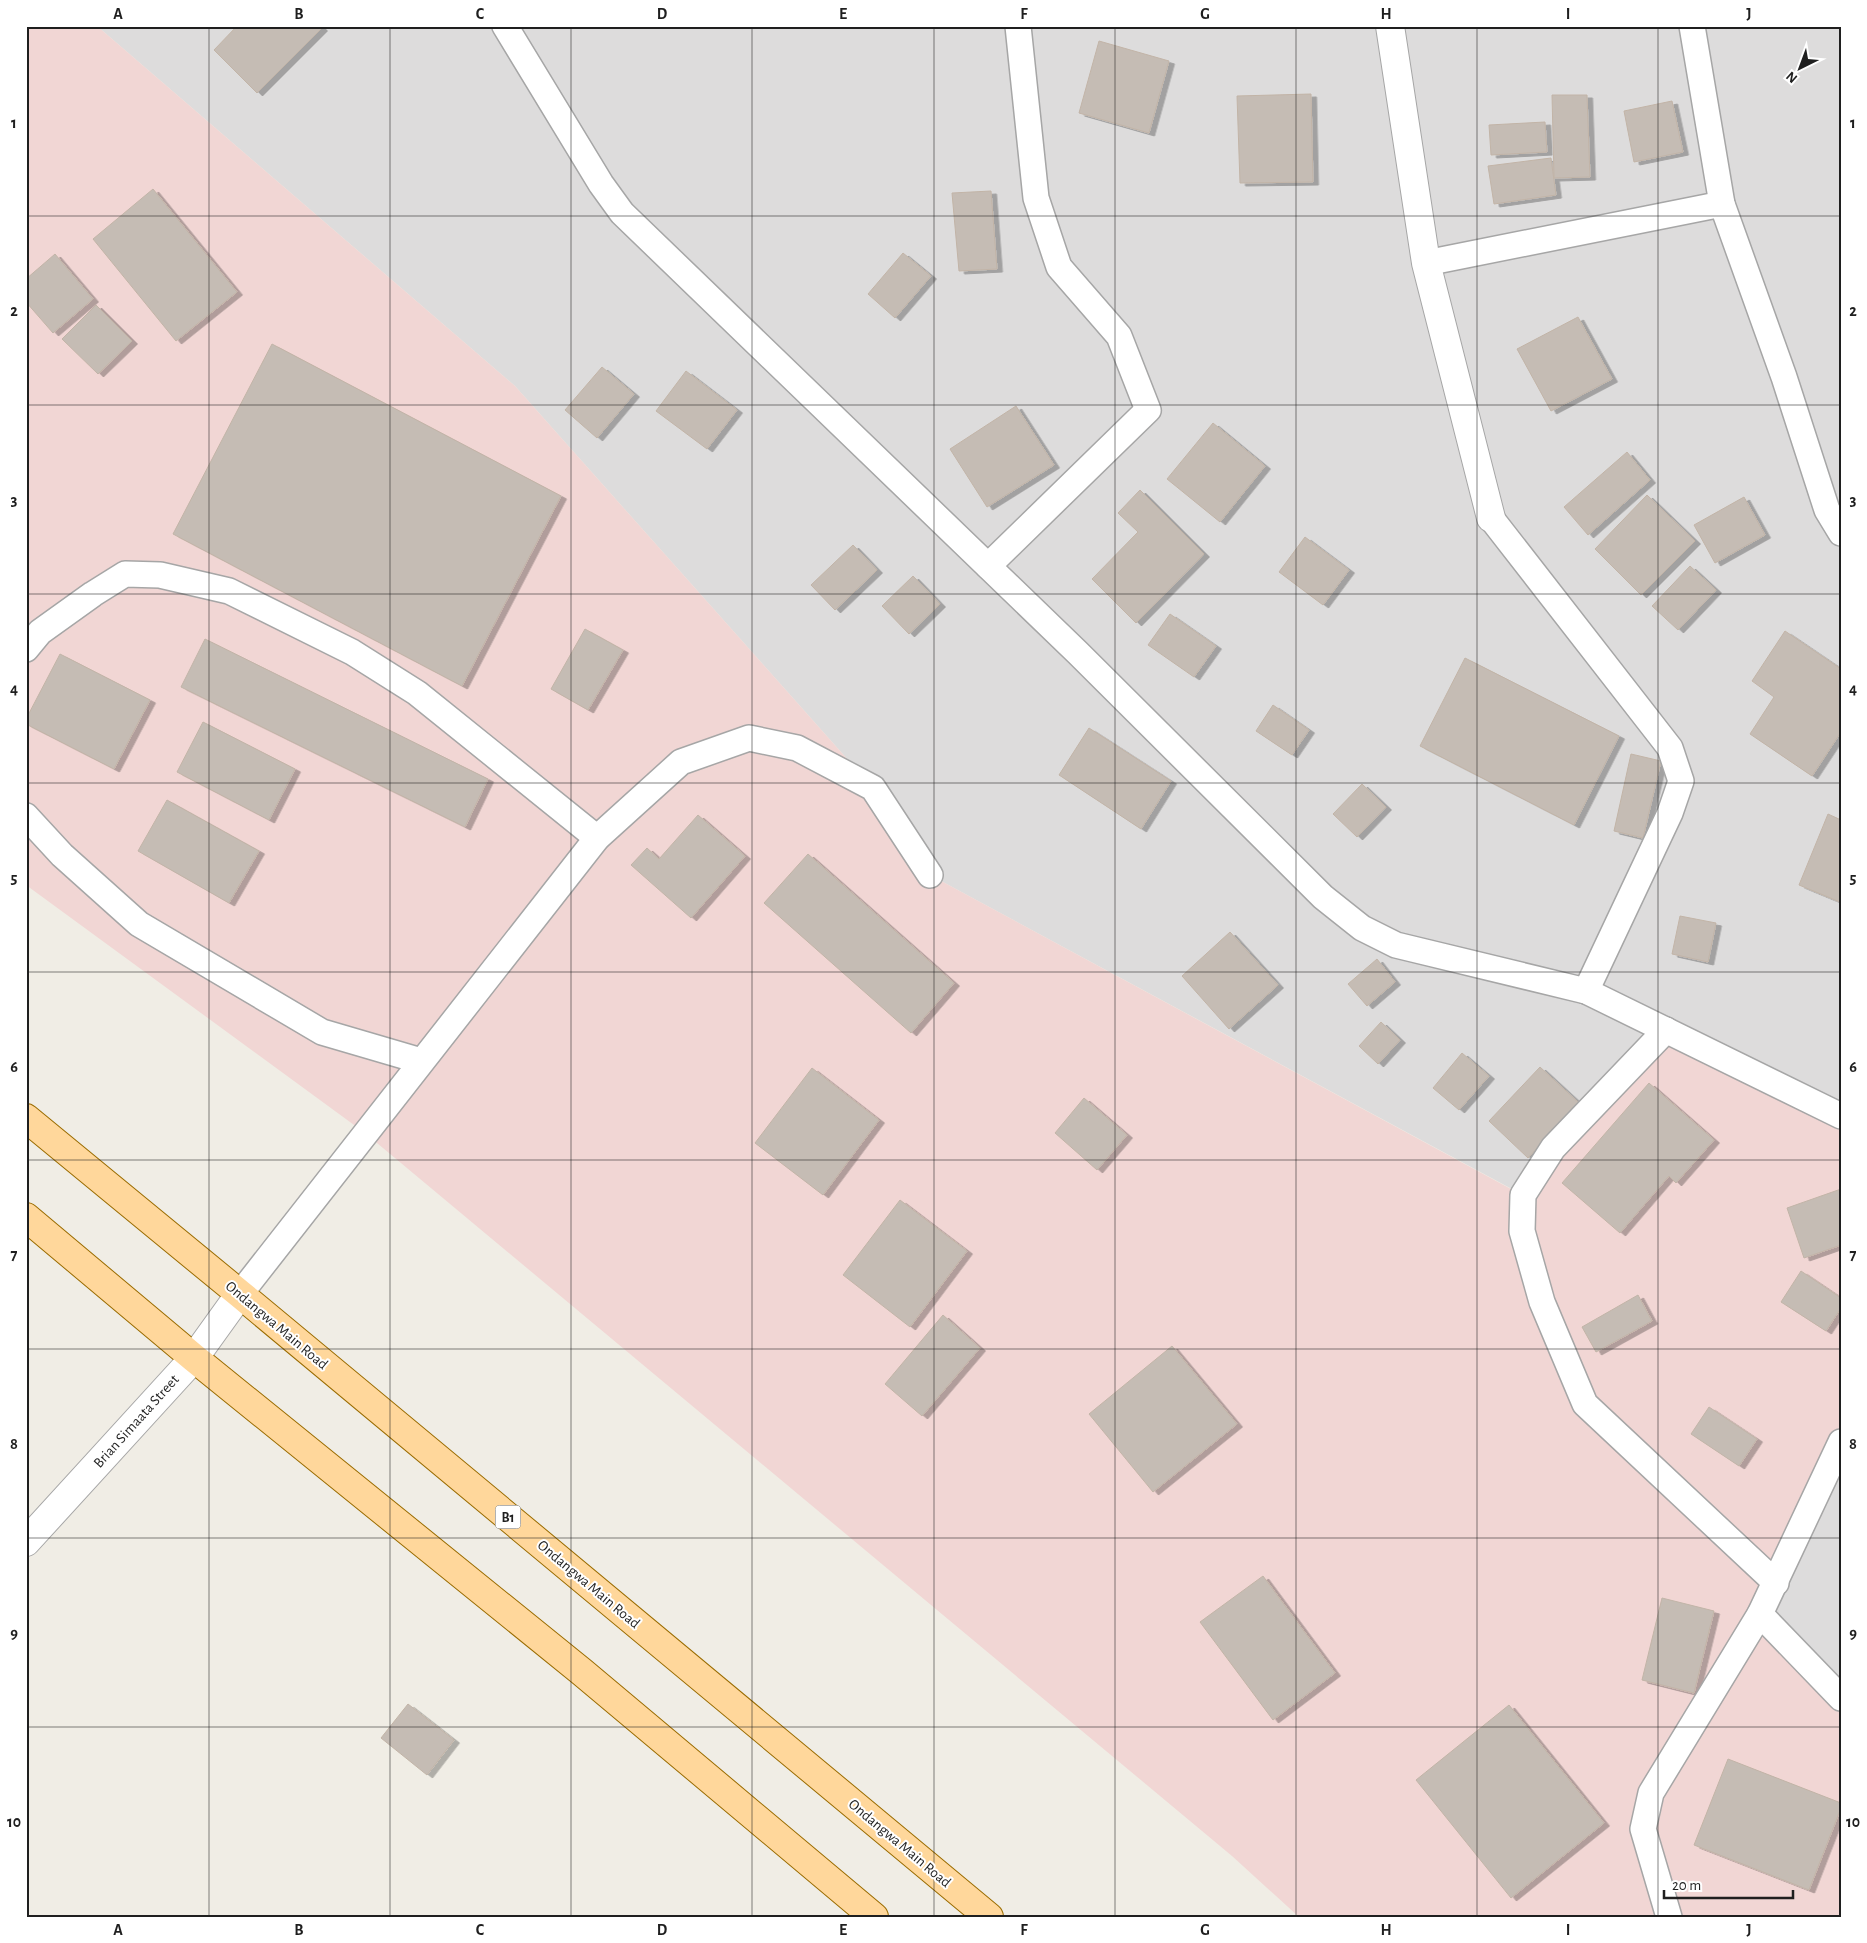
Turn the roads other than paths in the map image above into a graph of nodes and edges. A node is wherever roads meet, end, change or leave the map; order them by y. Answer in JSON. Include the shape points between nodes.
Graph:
{"nodes":[{"id":1,"x":505,"y":26,"type":"edge"},
{"id":2,"x":1018,"y":26,"type":"edge"},
{"id":3,"x":1390,"y":26,"type":"edge"},
{"id":4,"x":1692,"y":26,"type":"edge"},
{"id":5,"x":1722,"y":204,"type":"junction"},
{"id":6,"x":1426,"y":263,"type":"junction"},
{"id":7,"x":1491,"y":518,"type":"joint"},
{"id":8,"x":1841,"y":533,"type":"edge"},
{"id":9,"x":988,"y":566,"type":"junction"},
{"id":10,"x":26,"y":649,"type":"edge"},
{"id":11,"x":26,"y":816,"type":"edge"},
{"id":12,"x":597,"y":838,"type":"junction"},
{"id":13,"x":930,"y":875,"type":"dead end"},
{"id":14,"x":1586,"y":991,"type":"junction"},
{"id":15,"x":1666,"y":1030,"type":"junction"},
{"id":16,"x":421,"y":1061,"type":"junction"},
{"id":17,"x":1841,"y":1116,"type":"edge"},
{"id":18,"x":26,"y":1118,"type":"edge"},
{"id":19,"x":26,"y":1218,"type":"edge"},
{"id":20,"x":240,"y":1294,"type":"junction"},
{"id":21,"x":194,"y":1358,"type":"junction"},
{"id":22,"x":1841,"y":1442,"type":"edge"},
{"id":23,"x":26,"y":1542,"type":"edge"},
{"id":24,"x":1776,"y":1583,"type":"junction"},
{"id":25,"x":1760,"y":1614,"type":"junction"},
{"id":26,"x":1841,"y":1698,"type":"edge"},
{"id":27,"x":874,"y":1917,"type":"edge"},
{"id":28,"x":989,"y":1917,"type":"edge"},
{"id":29,"x":1670,"y":1917,"type":"edge"}],
"edges":[{"from":1,"to":9,"type":"lane","via":[[622,213]]},
{"from":2,"to":9,"type":"lane","via":[[1036,198],[1058,267],[1119,336],[1148,410]]},
{"from":3,"to":6,"type":"street"},
{"from":4,"to":5,"type":"lane"},
{"from":5,"to":6,"type":"lane"},
{"from":5,"to":8,"type":"lane","via":[[1827,510]]},
{"from":6,"to":7,"type":"street"},
{"from":7,"to":14,"type":"lane","via":[[1670,748],[1681,781],[1670,813]]},
{"from":9,"to":14,"type":"lane","via":[[1323,897],[1362,928],[1396,945]]},
{"from":10,"to":12,"type":"lane","via":[[40,632],[124,574],[160,575],[230,591],[352,652],[417,693]]},
{"from":11,"to":16,"type":"lane","via":[[62,855],[139,924],[322,1032]]},
{"from":12,"to":13,"type":"lane","via":[[681,762],[749,738],[797,748],[873,788]]},
{"from":12,"to":16,"type":"lane"},
{"from":14,"to":15,"type":"lane"},
{"from":15,"to":17,"type":"lane"},
{"from":15,"to":24,"type":"lane","via":[[1553,1148],[1523,1195],[1522,1231],[1542,1302],[1585,1404]]},
{"from":16,"to":20,"type":"lane"},
{"from":18,"to":20,"type":"main road","name":"Ondangwa Main Road","number":"B1"},
{"from":19,"to":21,"type":"main road"},
{"from":20,"to":21,"type":"street","name":"Brian Simaata Street"},
{"from":20,"to":28,"type":"main road","name":"Ondangwa Main Road","number":"B1"},
{"from":21,"to":23,"type":"street","name":"Brian Simaata Street"},
{"from":21,"to":27,"type":"main road","via":[[582,1672]]},
{"from":22,"to":24,"type":"lane"},
{"from":24,"to":25,"type":"lane"},
{"from":25,"to":26,"type":"lane"},
{"from":25,"to":29,"type":"lane","via":[[1651,1793],[1642,1829]]}]}
